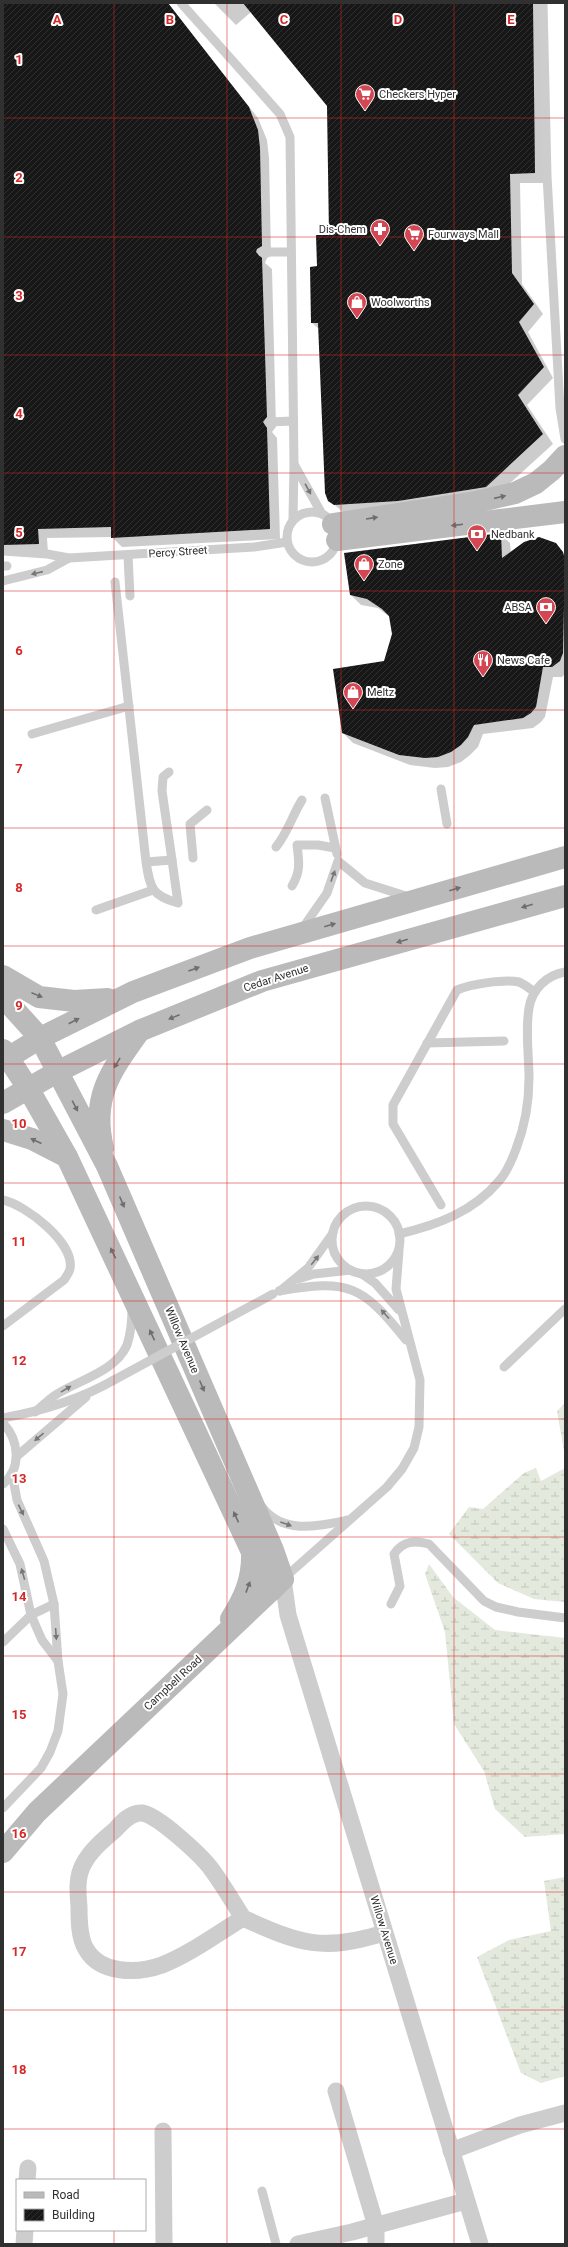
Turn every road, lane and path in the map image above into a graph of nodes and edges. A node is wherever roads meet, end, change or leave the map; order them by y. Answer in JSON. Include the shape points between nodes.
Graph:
{"nodes":[{"id":1,"x":181,"y":3,"type":"edge"},
{"id":2,"x":543,"y":3,"type":"edge"},
{"id":3,"x":262,"y":252,"type":"dead end"},
{"id":4,"x":291,"y":252,"type":"junction"},
{"id":5,"x":293,"y":421,"type":"junction"},
{"id":6,"x":269,"y":422,"type":"dead end"},
{"id":7,"x":565,"y":439,"type":"edge"},
{"id":8,"x":565,"y":456,"type":"edge"},
{"id":9,"x":294,"y":464,"type":"junction"},
{"id":10,"x":565,"y":512,"type":"edge"},
{"id":11,"x":293,"y":520,"type":"junction"},
{"id":12,"x":331,"y":526,"type":"junction"},
{"id":13,"x":287,"y":542,"type":"junction"},
{"id":14,"x":3,"y":551,"type":"edge"},
{"id":15,"x":128,"y":556,"type":"junction"},
{"id":16,"x":69,"y":558,"type":"junction"},
{"id":17,"x":3,"y":580,"type":"edge"},
{"id":18,"x":115,"y":582,"type":"dead end"},
{"id":19,"x":130,"y":596,"type":"dead end"},
{"id":20,"x":129,"y":706,"type":"junction"},
{"id":21,"x":32,"y":734,"type":"dead end"},
{"id":22,"x":169,"y":772,"type":"dead end"},
{"id":23,"x":441,"y":789,"type":"dead end"},
{"id":24,"x":325,"y":798,"type":"dead end"},
{"id":25,"x":302,"y":800,"type":"dead end"},
{"id":26,"x":207,"y":810,"type":"dead end"},
{"id":27,"x":447,"y":824,"type":"dead end"},
{"id":28,"x":276,"y":847,"type":"dead end"},
{"id":29,"x":335,"y":848,"type":"junction"},
{"id":30,"x":565,"y":857,"type":"edge"},
{"id":31,"x":193,"y":858,"type":"dead end"},
{"id":32,"x":172,"y":860,"type":"junction"},
{"id":33,"x":338,"y":861,"type":"junction"},
{"id":34,"x":146,"y":862,"type":"junction"},
{"id":35,"x":292,"y":886,"type":"dead end"},
{"id":36,"x":153,"y":890,"type":"junction"},
{"id":37,"x":565,"y":896,"type":"edge"},
{"id":38,"x":417,"y":900,"type":"junction"},
{"id":39,"x":96,"y":910,"type":"dead end"},
{"id":40,"x":299,"y":934,"type":"junction"},
{"id":41,"x":565,"y":972,"type":"edge"},
{"id":42,"x":3,"y":976,"type":"edge"},
{"id":43,"x":133,"y":992,"type":"junction"},
{"id":44,"x":535,"y":992,"type":"junction"},
{"id":45,"x":3,"y":997,"type":"edge"},
{"id":46,"x":139,"y":1031,"type":"junction"},
{"id":47,"x":40,"y":1038,"type":"junction"},
{"id":48,"x":504,"y":1042,"type":"dead end"},
{"id":49,"x":427,"y":1043,"type":"junction"},
{"id":50,"x":5,"y":1056,"type":"edge"},
{"id":51,"x":57,"y":1072,"type":"junction"},
{"id":52,"x":28,"y":1088,"type":"junction"},
{"id":53,"x":3,"y":1103,"type":"edge"},
{"id":54,"x":3,"y":1130,"type":"edge"},
{"id":55,"x":67,"y":1157,"type":"junction"},
{"id":56,"x":107,"y":1166,"type":"junction"},
{"id":57,"x":3,"y":1200,"type":"edge"},
{"id":58,"x":441,"y":1205,"type":"dead end"},
{"id":59,"x":333,"y":1233,"type":"junction"},
{"id":60,"x":400,"y":1234,"type":"junction"},
{"id":61,"x":399,"y":1251,"type":"junction"},
{"id":62,"x":351,"y":1270,"type":"junction"},
{"id":63,"x":362,"y":1274,"type":"junction"},
{"id":64,"x":291,"y":1282,"type":"junction"},
{"id":65,"x":130,"y":1288,"type":"junction"},
{"id":66,"x":276,"y":1293,"type":"junction"},
{"id":67,"x":565,"y":1309,"type":"edge"},
{"id":68,"x":400,"y":1311,"type":"junction"},
{"id":69,"x":3,"y":1326,"type":"edge"},
{"id":70,"x":409,"y":1344,"type":"junction"},
{"id":71,"x":504,"y":1367,"type":"dead end"},
{"id":72,"x":90,"y":1394,"type":"junction"},
{"id":73,"x":35,"y":1412,"type":"junction"},
{"id":74,"x":3,"y":1418,"type":"edge"},
{"id":75,"x":3,"y":1423,"type":"edge"},
{"id":76,"x":17,"y":1456,"type":"junction"},
{"id":77,"x":12,"y":1472,"type":"junction"},
{"id":78,"x":3,"y":1484,"type":"edge"},
{"id":79,"x":247,"y":1489,"type":"junction"},
{"id":80,"x":349,"y":1520,"type":"junction"},
{"id":81,"x":3,"y":1529,"type":"edge"},
{"id":82,"x":252,"y":1552,"type":"junction"},
{"id":83,"x":277,"y":1584,"type":"junction"},
{"id":84,"x":54,"y":1604,"type":"junction"},
{"id":85,"x":391,"y":1604,"type":"dead end"},
{"id":86,"x":31,"y":1615,"type":"junction"},
{"id":87,"x":565,"y":1618,"type":"edge"},
{"id":88,"x":3,"y":1642,"type":"edge"},
{"id":89,"x":214,"y":1645,"type":"junction"},
{"id":90,"x":58,"y":1661,"type":"junction"},
{"id":91,"x":3,"y":1808,"type":"edge"},
{"id":92,"x":3,"y":1852,"type":"edge"},
{"id":93,"x":243,"y":1918,"type":"junction"},
{"id":94,"x":384,"y":1933,"type":"junction"},
{"id":95,"x":336,"y":2091,"type":"dead end"},
{"id":96,"x":565,"y":2113,"type":"edge"},
{"id":97,"x":163,"y":2131,"type":"dead end"},
{"id":98,"x":451,"y":2151,"type":"junction"},
{"id":99,"x":262,"y":2191,"type":"dead end"},
{"id":100,"x":466,"y":2201,"type":"junction"},
{"id":101,"x":376,"y":2226,"type":"junction"},
{"id":102,"x":25,"y":2231,"type":"edge"},
{"id":103,"x":24,"y":2244,"type":"edge"},
{"id":104,"x":164,"y":2244,"type":"edge"},
{"id":105,"x":276,"y":2244,"type":"edge"},
{"id":106,"x":298,"y":2244,"type":"edge"},
{"id":107,"x":376,"y":2244,"type":"edge"},
{"id":108,"x":480,"y":2244,"type":"edge"}],
"edges":[{"from":1,"to":4,"type":"lane","via":[[286,123],[290,137]]},
{"from":2,"to":7,"type":"lane","via":[[547,176],[560,408]]},
{"from":3,"to":4,"type":"lane"},
{"from":4,"to":5,"type":"lane"},
{"from":5,"to":6,"type":"lane"},
{"from":5,"to":9,"type":"lane"},
{"from":12,"to":8,"type":"main road","one_way":true,"via":[[488,500],[515,493],[536,483]]},
{"from":9,"to":11,"type":"lane"},
{"from":9,"to":12,"type":"lane","one_way":true},
{"from":10,"to":12,"type":"main road","one_way":true},
{"from":11,"to":12,"type":"lane","via":[[306,512]]},
{"from":11,"to":13,"type":"lane","via":[[286,534]]},
{"from":12,"to":13,"type":"lane","via":[[330,554],[324,559],[309,562],[295,556]]},
{"from":13,"to":15,"type":"lane","name":"Percy Street","via":[[254,547]]},
{"from":14,"to":16,"type":"lane","name":"Percy Street"},
{"from":15,"to":16,"type":"lane","name":"Percy Street"},
{"from":15,"to":19,"type":"lane"},
{"from":16,"to":17,"type":"lane","name":"Percy Street","one_way":true,"via":[[47,570]]},
{"from":18,"to":20,"type":"lane"},
{"from":20,"to":21,"type":"lane"},
{"from":20,"to":34,"type":"lane"},
{"from":22,"to":32,"type":"lane","via":[[163,778],[162,791]]},
{"from":23,"to":27,"type":"lane"},
{"from":24,"to":29,"type":"lane"},
{"from":25,"to":28,"type":"lane","via":[[292,816],[287,834]]},
{"from":26,"to":31,"type":"lane","via":[[190,824]]},
{"from":29,"to":33,"type":"lane"},
{"from":29,"to":35,"type":"lane","via":[[296,845],[300,868]]},
{"from":38,"to":30,"type":"main road","one_way":true},
{"from":32,"to":34,"type":"lane"},
{"from":32,"to":36,"type":"lane","via":[[178,903],[161,898]]},
{"from":33,"to":38,"type":"lane","via":[[365,883]]},
{"from":40,"to":33,"type":"lane","one_way":true,"via":[[327,893]]},
{"from":34,"to":36,"type":"lane"},
{"from":36,"to":39,"type":"lane"},
{"from":37,"to":46,"type":"main road","name":"Cedar Avenue","one_way":true,"via":[[262,981]]},
{"from":40,"to":38,"type":"main road","one_way":true},
{"from":43,"to":40,"type":"main road","one_way":true,"via":[[250,948]]},
{"from":41,"to":44,"type":"lane","via":[[555,974],[543,982]]},
{"from":42,"to":43,"type":"main road","one_way":true,"via":[[39,997],[102,1001]]},
{"from":47,"to":43,"type":"main road","one_way":true},
{"from":44,"to":49,"type":"lane","via":[[520,982],[509,981],[466,986],[457,990]]},
{"from":44,"to":60,"type":"lane","via":[[529,1007],[529,1078],[523,1132],[506,1171],[500,1181],[460,1214],[431,1227]]},
{"from":45,"to":47,"type":"main road","name":"Willow Avenue"},
{"from":46,"to":51,"type":"main road","name":"Cedar Avenue"},
{"from":46,"to":56,"type":"main road","one_way":true,"via":[[106,1083],[100,1103],[98,1127]]},
{"from":47,"to":50,"type":"main road"},
{"from":47,"to":51,"type":"main road","name":"Willow Avenue"},
{"from":48,"to":49,"type":"lane"},
{"from":49,"to":58,"type":"lane","via":[[393,1105],[392,1114],[393,1124]]},
{"from":50,"to":52,"type":"main road","name":"Willow Avenue"},
{"from":51,"to":52,"type":"main road","name":"Cedar Avenue"},
{"from":51,"to":56,"type":"main road","name":"Willow Avenue","one_way":true},
{"from":52,"to":53,"type":"main road","name":"Cedar Avenue"},
{"from":52,"to":55,"type":"main road","name":"Willow Avenue"},
{"from":55,"to":54,"type":"main road","one_way":true,"via":[[32,1139]]},
{"from":65,"to":55,"type":"main road","name":"Willow Avenue","one_way":true},
{"from":56,"to":79,"type":"main road","name":"Willow Avenue","one_way":true},
{"from":57,"to":69,"type":"lane","via":[[18,1205],[42,1220],[64,1248],[69,1258],[70,1270],[64,1280]]},
{"from":59,"to":60,"type":"lane","via":[[337,1223],[352,1209],[373,1206],[392,1218]]},
{"from":59,"to":62,"type":"lane","name":"Campbell Road","via":[[336,1254]]},
{"from":64,"to":59,"type":"lane","one_way":true,"via":[[308,1268]]},
{"from":60,"to":61,"type":"lane","name":"Campbell Road"},
{"from":61,"to":63,"type":"lane","via":[[384,1269]]},
{"from":61,"to":68,"type":"lane","name":"Campbell Road","via":[[396,1290]]},
{"from":62,"to":63,"type":"lane","name":"Campbell Road"},
{"from":62,"to":64,"type":"lane","via":[[314,1274]]},
{"from":63,"to":68,"type":"lane","name":"Campbell Road","via":[[375,1283]]},
{"from":64,"to":66,"type":"lane"},
{"from":73,"to":65,"type":"lane","one_way":true,"via":[[55,1395],[112,1363],[121,1354],[130,1332]]},
{"from":82,"to":65,"type":"main road","name":"Willow Avenue","one_way":true},
{"from":70,"to":66,"type":"lane","one_way":true,"via":[[373,1302],[363,1294],[346,1287],[315,1285]]},
{"from":66,"to":72,"type":"lane","bridge":true},
{"from":67,"to":71,"type":"lane"},
{"from":68,"to":70,"type":"lane","name":"Campbell Road"},
{"from":70,"to":80,"type":"lane","name":"Campbell Road","via":[[420,1380],[419,1427],[414,1448],[402,1469],[387,1487]]},
{"from":72,"to":73,"type":"lane"},
{"from":72,"to":76,"type":"lane","one_way":true},
{"from":73,"to":74,"type":"lane"},
{"from":75,"to":76,"type":"lane","via":[[15,1442]]},
{"from":76,"to":77,"type":"lane"},
{"from":77,"to":78,"type":"lane"},
{"from":77,"to":84,"type":"lane","one_way":true,"via":[[17,1500],[44,1561]]},
{"from":79,"to":80,"type":"lane","name":"Campbell Road","one_way":true,"via":[[266,1513],[292,1526],[314,1527]]},
{"from":79,"to":83,"type":"main road","name":"Willow Avenue"},
{"from":80,"to":83,"type":"lane","name":"Campbell Road"},
{"from":86,"to":81,"type":"lane","one_way":true,"via":[[20,1564]]},
{"from":82,"to":83,"type":"main road","name":"Willow Avenue"},
{"from":89,"to":82,"type":"main road","one_way":true,"via":[[243,1601],[252,1571]]},
{"from":83,"to":89,"type":"main road","name":"Campbell Road"},
{"from":83,"to":94,"type":"street","name":"Willow Avenue"},
{"from":84,"to":86,"type":"lane"},
{"from":84,"to":90,"type":"lane","one_way":true},
{"from":85,"to":87,"type":"lane","via":[[400,1586],[394,1554],[411,1541],[429,1544],[484,1601],[503,1609]]},
{"from":86,"to":88,"type":"lane"},
{"from":86,"to":90,"type":"lane","via":[[42,1640]]},
{"from":89,"to":92,"type":"main road","name":"Campbell Road","via":[[37,1812]]},
{"from":90,"to":91,"type":"lane","via":[[63,1694],[58,1732],[41,1768]]},
{"from":93,"to":93,"type":"street","via":[[161,1965],[121,1970],[104,1967],[94,1960],[85,1948],[78,1879],[82,1866],[93,1849],[128,1817],[143,1814],[162,1823],[211,1868]]},
{"from":93,"to":94,"type":"street","via":[[284,1936],[333,1945],[355,1942]]},
{"from":94,"to":98,"type":"street","name":"Willow Avenue"},
{"from":95,"to":101,"type":"street"},
{"from":96,"to":98,"type":"street"},
{"from":97,"to":104,"type":"street"},
{"from":98,"to":100,"type":"street","name":"Willow Avenue"},
{"from":99,"to":105,"type":"lane"},
{"from":100,"to":101,"type":"street"},
{"from":100,"to":108,"type":"street","name":"Willow Avenue"},
{"from":101,"to":106,"type":"street"},
{"from":101,"to":107,"type":"street"},
{"from":102,"to":103,"type":"street"}]}
